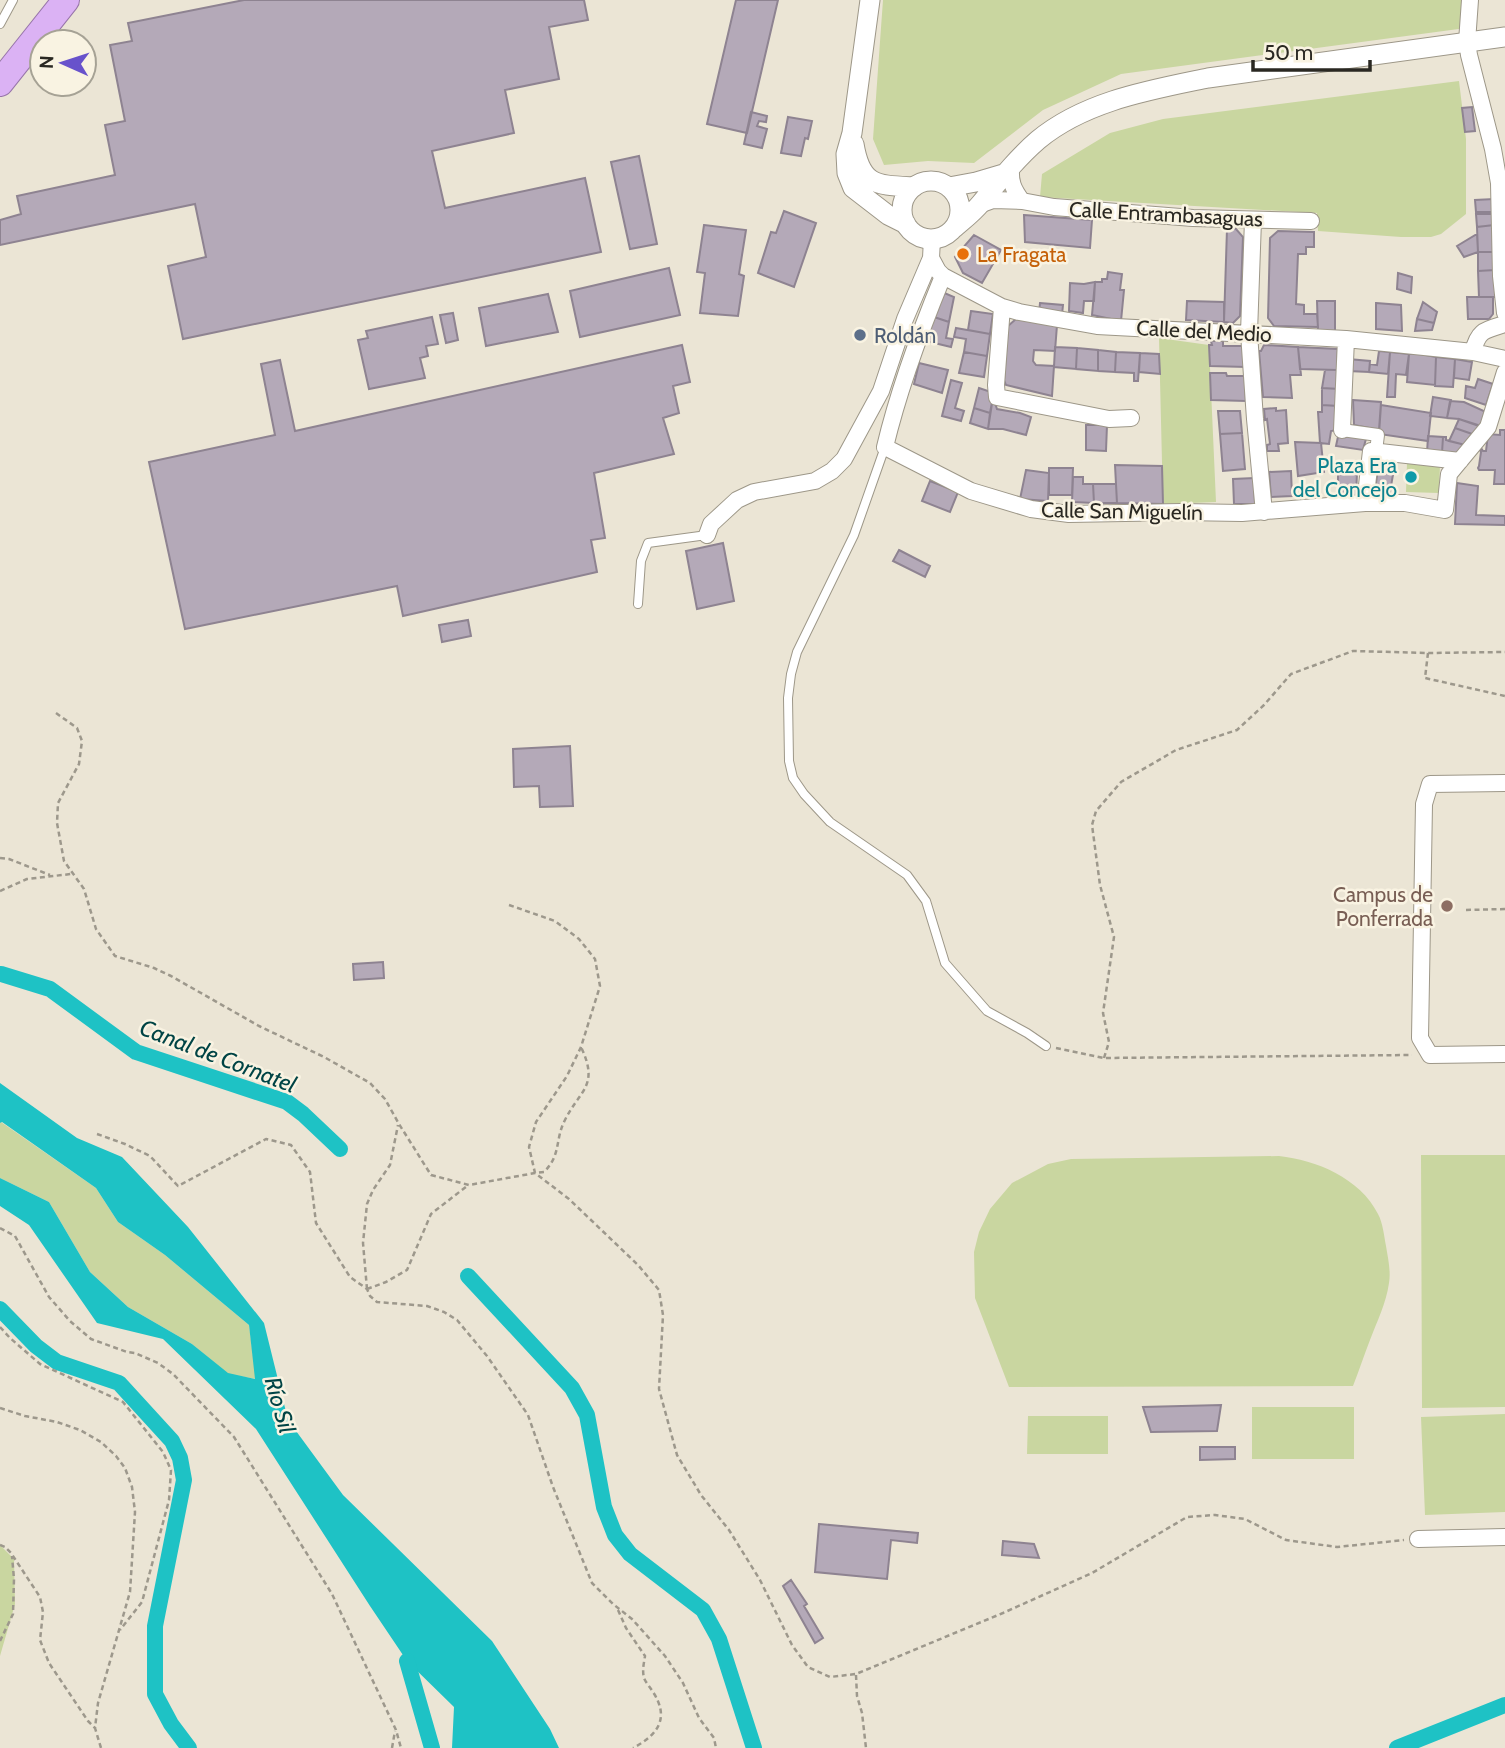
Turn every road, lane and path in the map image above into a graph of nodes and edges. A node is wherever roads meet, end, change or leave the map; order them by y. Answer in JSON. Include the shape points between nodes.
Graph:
{"nodes":[{"id":1,"x":13,"y":0,"type":"edge"},
{"id":2,"x":66,"y":0,"type":"edge"},
{"id":3,"x":870,"y":0,"type":"edge"},
{"id":4,"x":1470,"y":0,"type":"edge"},
{"id":5,"x":0,"y":24,"type":"edge"},
{"id":6,"x":1505,"y":37,"type":"edge"},
{"id":7,"x":1467,"y":42,"type":"junction"},
{"id":8,"x":0,"y":83,"type":"edge"},
{"id":9,"x":852,"y":133,"type":"junction"},
{"id":10,"x":1499,"y":152,"type":"edge"},
{"id":11,"x":997,"y":177,"type":"junction"},
{"id":12,"x":914,"y":187,"type":"junction"},
{"id":13,"x":949,"y":187,"type":"junction"},
{"id":14,"x":1021,"y":201,"type":"junction"},
{"id":15,"x":979,"y":205,"type":"junction"},
{"id":16,"x":1252,"y":220,"type":"junction"},
{"id":17,"x":1311,"y":220,"type":"dead end"},
{"id":18,"x":906,"y":225,"type":"junction"},
{"id":19,"x":953,"y":229,"type":"junction"},
{"id":20,"x":931,"y":249,"type":"junction"},
{"id":21,"x":943,"y":276,"type":"junction"},
{"id":22,"x":1002,"y":307,"type":"junction"},
{"id":23,"x":1505,"y":313,"type":"edge"},
{"id":24,"x":1505,"y":324,"type":"edge"},
{"id":25,"x":1249,"y":333,"type":"junction"},
{"id":26,"x":1346,"y":339,"type":"junction"},
{"id":27,"x":1473,"y":352,"type":"junction"},
{"id":28,"x":1505,"y":359,"type":"edge"},
{"id":29,"x":1505,"y":372,"type":"edge"},
{"id":30,"x":1131,"y":418,"type":"dead end"},
{"id":31,"x":1342,"y":430,"type":"joint"},
{"id":32,"x":885,"y":447,"type":"junction"},
{"id":33,"x":1376,"y":451,"type":"junction"},
{"id":34,"x":1460,"y":461,"type":"junction"},
{"id":35,"x":1365,"y":503,"type":"junction"},
{"id":36,"x":1265,"y":512,"type":"junction"},
{"id":37,"x":707,"y":535,"type":"joint"},
{"id":38,"x":638,"y":604,"type":"dead end"},
{"id":39,"x":1505,"y":652,"type":"edge"},
{"id":40,"x":1427,"y":653,"type":"junction"},
{"id":41,"x":1505,"y":696,"type":"edge"},
{"id":42,"x":56,"y":713,"type":"dead end"},
{"id":43,"x":1505,"y":783,"type":"edge"},
{"id":44,"x":0,"y":858,"type":"edge"},
{"id":45,"x":72,"y":874,"type":"junction"},
{"id":46,"x":53,"y":876,"type":"junction"},
{"id":47,"x":0,"y":891,"type":"edge"},
{"id":48,"x":509,"y":905,"type":"dead end"},
{"id":49,"x":1505,"y":909,"type":"edge"},
{"id":50,"x":1466,"y":910,"type":"dead end"},
{"id":51,"x":1046,"y":1046,"type":"joint"},
{"id":52,"x":581,"y":1047,"type":"junction"},
{"id":53,"x":1505,"y":1054,"type":"edge"},
{"id":54,"x":1430,"y":1055,"type":"junction"},
{"id":55,"x":1104,"y":1058,"type":"junction"},
{"id":56,"x":398,"y":1124,"type":"junction"},
{"id":57,"x":97,"y":1134,"type":"dead end"},
{"id":58,"x":536,"y":1173,"type":"junction"},
{"id":59,"x":469,"y":1185,"type":"junction"},
{"id":60,"x":0,"y":1228,"type":"edge"},
{"id":61,"x":367,"y":1289,"type":"junction"},
{"id":62,"x":0,"y":1327,"type":"edge"},
{"id":63,"x":0,"y":1408,"type":"edge"},
{"id":64,"x":1505,"y":1537,"type":"edge"},
{"id":65,"x":1418,"y":1539,"type":"joint"},
{"id":66,"x":0,"y":1545,"type":"edge"},
{"id":67,"x":11,"y":1553,"type":"junction"},
{"id":68,"x":616,"y":1607,"type":"junction"},
{"id":69,"x":118,"y":1633,"type":"junction"},
{"id":70,"x":0,"y":1641,"type":"edge"},
{"id":71,"x":856,"y":1674,"type":"junction"},
{"id":72,"x":95,"y":1728,"type":"junction"},
{"id":73,"x":396,"y":1730,"type":"junction"},
{"id":74,"x":102,"y":1748,"type":"edge"},
{"id":75,"x":391,"y":1748,"type":"edge"},
{"id":76,"x":401,"y":1748,"type":"edge"},
{"id":77,"x":632,"y":1748,"type":"edge"},
{"id":78,"x":716,"y":1748,"type":"edge"},
{"id":79,"x":866,"y":1748,"type":"edge"}],
"edges":[{"from":1,"to":5,"type":"lane"},
{"from":2,"to":8,"type":"highway"},
{"from":3,"to":9,"type":"street"},
{"from":4,"to":7,"type":"street"},
{"from":6,"to":7,"type":"street"},
{"from":7,"to":10,"type":"street"},
{"from":7,"to":11,"type":"street","via":[[1160,88],[1092,108],[1040,139]]},
{"from":9,"to":12,"type":"street","via":[[863,174],[875,182]]},
{"from":9,"to":18,"type":"street","via":[[846,154],[853,188]]},
{"from":10,"to":23,"type":"street"},
{"from":11,"to":13,"type":"street"},
{"from":11,"to":14,"type":"street","name":"Calle Entrambasaguas","via":[[1007,195]]},
{"from":11,"to":14,"type":"street","via":[[1010,180]]},
{"from":11,"to":15,"type":"street"},
{"from":12,"to":13,"type":"street","via":[[929,181]]},
{"from":12,"to":18,"type":"street","via":[[904,200]]},
{"from":13,"to":19,"type":"street","via":[[959,205]]},
{"from":14,"to":15,"type":"street","name":"Calle Entrambasaguas","via":[[993,200]]},
{"from":14,"to":16,"type":"street","name":"Calle Entrambasaguas"},
{"from":15,"to":19,"type":"street"},
{"from":16,"to":17,"type":"street","name":"Calle Entrambasaguas"},
{"from":16,"to":25,"type":"street"},
{"from":18,"to":20,"type":"street"},
{"from":19,"to":20,"type":"street"},
{"from":20,"to":21,"type":"street"},
{"from":20,"to":37,"type":"street","via":[[881,391],[844,460],[815,481],[754,492],[737,500],[711,524]]},
{"from":21,"to":22,"type":"street","name":"Calle del Medio"},
{"from":21,"to":32,"type":"street","via":[[894,408]]},
{"from":22,"to":25,"type":"street","name":"Calle del Medio","via":[[1097,326]]},
{"from":22,"to":30,"type":"street","via":[[997,397],[1109,419]]},
{"from":24,"to":27,"type":"street","via":[[1487,329],[1476,339]]},
{"from":25,"to":26,"type":"street","name":"Calle del Medio"},
{"from":25,"to":36,"type":"street"},
{"from":26,"to":27,"type":"street","name":"Calle del Medio"},
{"from":26,"to":31,"type":"street"},
{"from":27,"to":28,"type":"street","name":"Calle del Medio"},
{"from":29,"to":34,"type":"street","via":[[1488,427]]},
{"from":31,"to":33,"type":"street","via":[[1378,435]]},
{"from":32,"to":36,"type":"street","name":"Calle San Miguelín","via":[[971,491],[1031,509],[1069,514]]},
{"from":32,"to":51,"type":"lane","via":[[854,535],[797,652],[788,717],[793,778],[830,822],[907,875],[926,901],[945,963],[987,1010]]},
{"from":33,"to":34,"type":"street"},
{"from":33,"to":35,"type":"street","via":[[1371,451]]},
{"from":34,"to":35,"type":"street","via":[[1449,474],[1445,510]]},
{"from":35,"to":36,"type":"street","name":"Calle San Miguelín"},
{"from":37,"to":38,"type":"lane","via":[[648,542],[641,561]]},
{"from":39,"to":40,"type":"path"},
{"from":40,"to":41,"type":"path","via":[[1425,678]]},
{"from":40,"to":55,"type":"path","via":[[1353,651],[1291,674],[1237,730],[1175,750],[1121,782],[1096,811],[1092,825],[1100,885],[1114,937],[1103,1013],[1109,1042]]},
{"from":42,"to":45,"type":"path","via":[[77,728],[82,741],[79,764],[58,803],[64,862]]},
{"from":43,"to":54,"type":"street","via":[[1430,784],[1424,804],[1420,1038]]},
{"from":44,"to":46,"type":"path"},
{"from":45,"to":46,"type":"path"},
{"from":45,"to":56,"type":"path","via":[[84,889],[96,929],[115,956],[171,976],[370,1083]]},
{"from":46,"to":47,"type":"path","via":[[27,878]]},
{"from":48,"to":52,"type":"path","via":[[555,921],[595,959],[600,986]]},
{"from":49,"to":50,"type":"path"},
{"from":51,"to":55,"type":"path"},
{"from":52,"to":58,"type":"path","via":[[536,1122],[530,1147]]},
{"from":52,"to":58,"type":"path","via":[[589,1076],[584,1093],[563,1123],[554,1162]]},
{"from":53,"to":54,"type":"street"},
{"from":54,"to":55,"type":"path"},
{"from":56,"to":59,"type":"path","via":[[431,1175]]},
{"from":56,"to":61,"type":"path","via":[[390,1165],[367,1204],[363,1243]]},
{"from":57,"to":61,"type":"path","via":[[150,1156],[178,1186],[266,1139],[291,1145],[310,1172],[316,1223],[350,1277]]},
{"from":58,"to":59,"type":"path"},
{"from":58,"to":71,"type":"path","via":[[638,1265],[659,1290],[663,1315],[659,1389],[677,1455],[748,1560],[808,1667],[830,1677]]},
{"from":59,"to":61,"type":"path","via":[[431,1214],[407,1270]]},
{"from":60,"to":73,"type":"path","via":[[15,1236],[49,1297],[91,1339],[158,1363],[234,1437],[332,1594]]},
{"from":61,"to":68,"type":"path","via":[[377,1302],[444,1312],[457,1320],[487,1356],[528,1415],[592,1583]]},
{"from":62,"to":69,"type":"path","via":[[40,1364],[123,1402],[163,1452],[171,1470],[169,1500],[142,1602]]},
{"from":63,"to":69,"type":"path","via":[[80,1430],[101,1442],[125,1468],[135,1512],[131,1592]]},
{"from":64,"to":65,"type":"street"},
{"from":65,"to":71,"type":"path","via":[[1338,1547],[1286,1541],[1245,1519],[1187,1517],[1092,1573]]},
{"from":66,"to":67,"type":"path"},
{"from":67,"to":70,"type":"path","via":[[13,1614]]},
{"from":67,"to":72,"type":"path","via":[[40,1597],[40,1640],[49,1663]]},
{"from":68,"to":77,"type":"path","via":[[645,1656],[645,1681],[662,1712],[657,1731]]},
{"from":68,"to":78,"type":"path","via":[[665,1656]]},
{"from":69,"to":72,"type":"path"},
{"from":71,"to":79,"type":"path"},
{"from":72,"to":74,"type":"path"},
{"from":73,"to":75,"type":"path"},
{"from":73,"to":76,"type":"path"}]}
